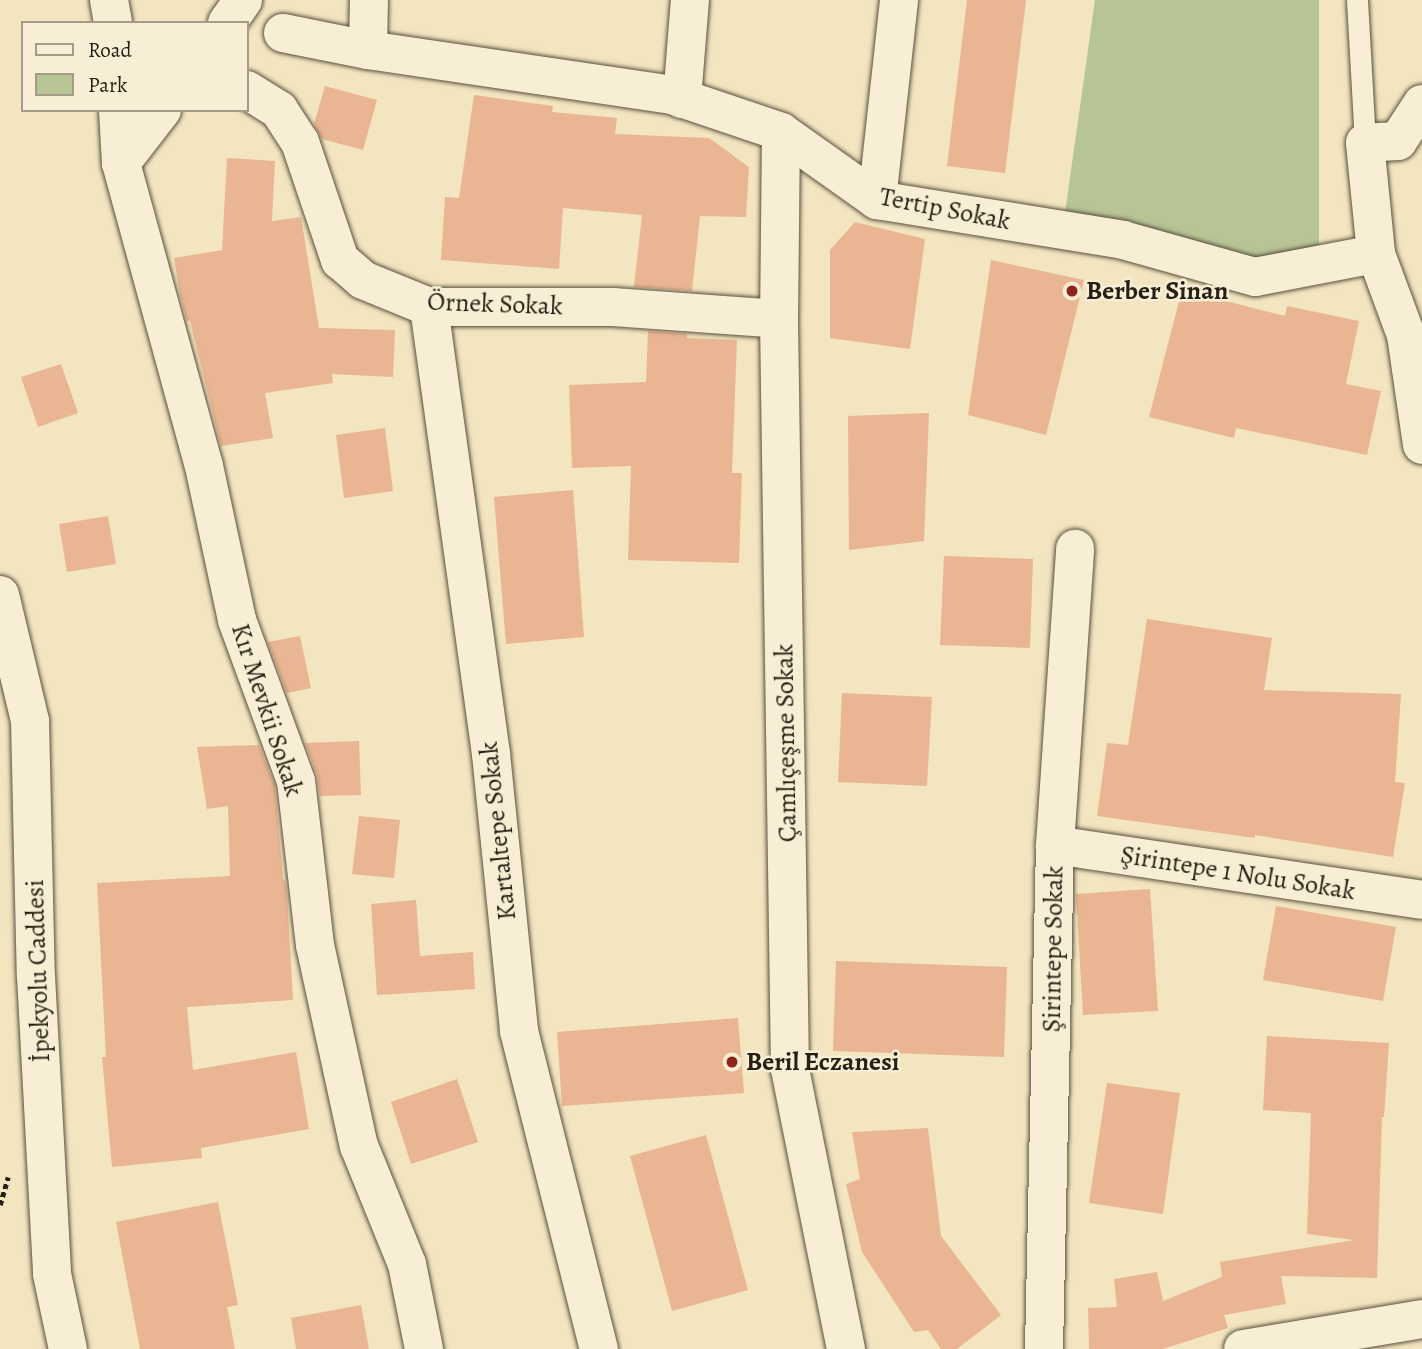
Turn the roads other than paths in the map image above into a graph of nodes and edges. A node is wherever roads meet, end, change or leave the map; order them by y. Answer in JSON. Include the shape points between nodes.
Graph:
{"nodes":[{"id":1,"x":109,"y":0,"type":"edge"},
{"id":2,"x":243,"y":0,"type":"edge"},
{"id":3,"x":369,"y":0,"type":"edge"},
{"id":4,"x":690,"y":0,"type":"edge"},
{"id":5,"x":899,"y":0,"type":"edge"},
{"id":6,"x":1357,"y":0,"type":"edge"},
{"id":7,"x":113,"y":21,"type":"edge"},
{"id":8,"x":229,"y":21,"type":"edge"},
{"id":9,"x":283,"y":33,"type":"dead end"},
{"id":10,"x":368,"y":50,"type":"junction"},
{"id":11,"x":248,"y":91,"type":"edge"},
{"id":12,"x":682,"y":99,"type":"junction"},
{"id":13,"x":1422,"y":104,"type":"edge"},
{"id":14,"x":118,"y":112,"type":"edge"},
{"id":15,"x":160,"y":112,"type":"edge"},
{"id":16,"x":781,"y":132,"type":"junction"},
{"id":17,"x":1365,"y":143,"type":"junction"},
{"id":18,"x":121,"y":163,"type":"junction"},
{"id":19,"x":877,"y":200,"type":"junction"},
{"id":20,"x":1376,"y":254,"type":"junction"},
{"id":21,"x":429,"y":307,"type":"junction"},
{"id":22,"x":779,"y":319,"type":"junction"},
{"id":23,"x":1422,"y":445,"type":"edge"},
{"id":24,"x":1075,"y":549,"type":"dead end"},
{"id":25,"x":0,"y":595,"type":"edge"},
{"id":26,"x":1055,"y":845,"type":"junction"},
{"id":27,"x":1422,"y":901,"type":"edge"},
{"id":28,"x":1422,"y":1319,"type":"edge"},
{"id":29,"x":68,"y":1349,"type":"edge"},
{"id":30,"x":424,"y":1349,"type":"edge"},
{"id":31,"x":599,"y":1349,"type":"edge"},
{"id":32,"x":846,"y":1349,"type":"edge"},
{"id":33,"x":1044,"y":1349,"type":"edge"},
{"id":34,"x":1243,"y":1349,"type":"edge"}],
"edges":[{"from":1,"to":7,"type":"street"},
{"from":2,"to":8,"type":"street"},
{"from":3,"to":10,"type":"street"},
{"from":4,"to":12,"type":"street"},
{"from":5,"to":19,"type":"street"},
{"from":6,"to":17,"type":"lane"},
{"from":9,"to":10,"type":"street","name":"Tertip Sokak"},
{"from":10,"to":12,"type":"street","name":"Tertip Sokak"},
{"from":11,"to":21,"type":"street","name":"Örnek Sokak","via":[[279,110],[300,142],[340,260],[363,280]]},
{"from":12,"to":16,"type":"street","name":"Tertip Sokak"},
{"from":13,"to":17,"type":"street","via":[[1398,141]]},
{"from":14,"to":18,"type":"street","name":"Kır Mevkii Sokak"},
{"from":15,"to":18,"type":"street"},
{"from":16,"to":19,"type":"street","name":"Tertip Sokak"},
{"from":16,"to":22,"type":"street","name":"Çamlıçeşme Sokak"},
{"from":17,"to":20,"type":"street"},
{"from":18,"to":30,"type":"street","name":"Kır Mevkii Sokak","via":[[204,466],[237,620],[296,781],[315,945],[359,1146],[407,1264]]},
{"from":19,"to":20,"type":"street","name":"Tertip Sokak","via":[[1123,240],[1255,277]]},
{"from":20,"to":23,"type":"street","via":[[1406,335]]},
{"from":21,"to":22,"type":"street","name":"Örnek Sokak","via":[[613,307]]},
{"from":21,"to":31,"type":"street","name":"Kartaltepe Sokak","via":[[491,754],[519,1031]]},
{"from":22,"to":32,"type":"street","name":"Çamlıçeşme Sokak","via":[[790,1069]]},
{"from":24,"to":26,"type":"street","name":"Şirintepe Sokak"},
{"from":25,"to":29,"type":"street","name":"İpekyolu Caddesi","via":[[30,721],[36,976],[52,1274]]},
{"from":26,"to":27,"type":"street","name":"Şirintepe 1 Nolu Sokak"},
{"from":26,"to":33,"type":"street","name":"Şirintepe Sokak"},
{"from":28,"to":34,"type":"street"}]}
